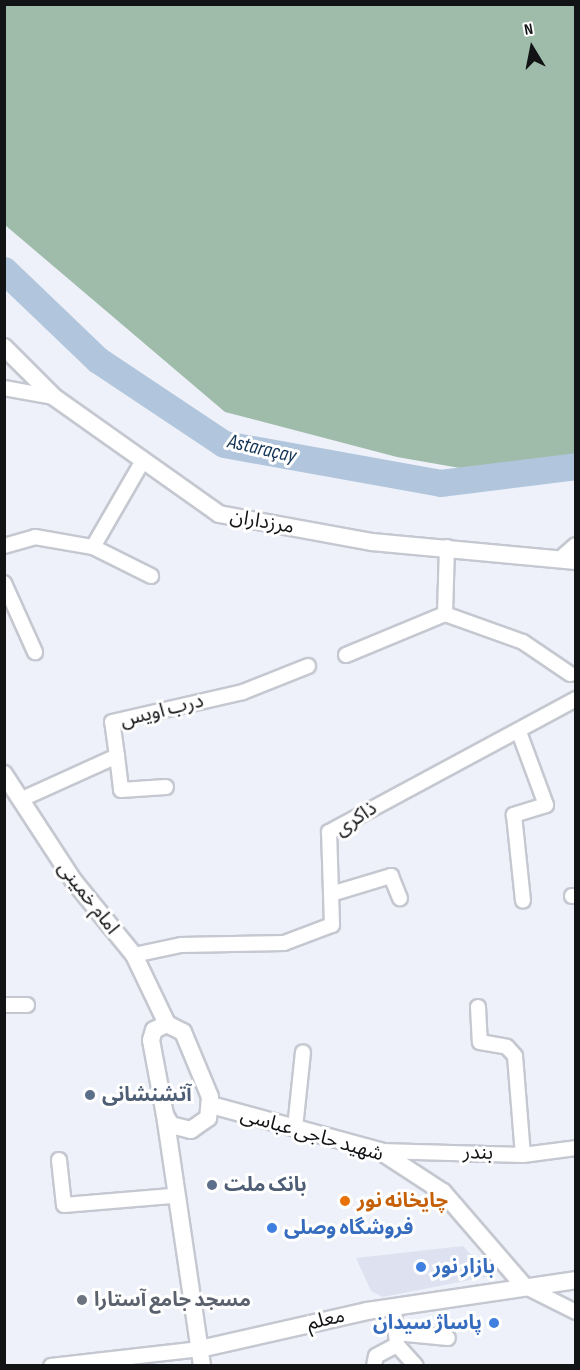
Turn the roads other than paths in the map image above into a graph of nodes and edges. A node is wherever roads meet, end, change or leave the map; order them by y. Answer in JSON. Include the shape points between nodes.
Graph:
{"nodes":[{"id":1,"x":4,"y":347,"type":"edge"},
{"id":2,"x":4,"y":388,"type":"edge"},
{"id":3,"x":54,"y":397,"type":"junction"},
{"id":4,"x":142,"y":462,"type":"junction"},
{"id":5,"x":576,"y":545,"type":"edge"},
{"id":6,"x":4,"y":546,"type":"edge"},
{"id":7,"x":93,"y":547,"type":"junction"},
{"id":8,"x":447,"y":547,"type":"junction"},
{"id":9,"x":569,"y":559,"type":"edge"},
{"id":10,"x":151,"y":576,"type":"dead end"},
{"id":11,"x":4,"y":583,"type":"edge"},
{"id":12,"x":445,"y":614,"type":"junction"},
{"id":13,"x":35,"y":652,"type":"dead end"},
{"id":14,"x":346,"y":655,"type":"dead end"},
{"id":15,"x":308,"y":666,"type":"dead end"},
{"id":16,"x":570,"y":674,"type":"dead end"},
{"id":17,"x":576,"y":699,"type":"edge"},
{"id":18,"x":519,"y":732,"type":"junction"},
{"id":19,"x":117,"y":756,"type":"junction"},
{"id":20,"x":4,"y":774,"type":"edge"},
{"id":21,"x":166,"y":787,"type":"dead end"},
{"id":22,"x":21,"y":799,"type":"junction"},
{"id":23,"x":331,"y":894,"type":"junction"},
{"id":24,"x":400,"y":898,"type":"dead end"},
{"id":25,"x":523,"y":901,"type":"dead end"},
{"id":26,"x":134,"y":955,"type":"junction"},
{"id":27,"x":4,"y":1005,"type":"edge"},
{"id":28,"x":27,"y":1005,"type":"dead end"},
{"id":29,"x":478,"y":1007,"type":"dead end"},
{"id":30,"x":167,"y":1024,"type":"junction"},
{"id":31,"x":303,"y":1052,"type":"dead end"},
{"id":32,"x":211,"y":1105,"type":"junction"},
{"id":33,"x":165,"y":1115,"type":"junction"},
{"id":34,"x":295,"y":1128,"type":"junction"},
{"id":35,"x":576,"y":1148,"type":"edge"},
{"id":36,"x":380,"y":1150,"type":"junction"},
{"id":37,"x":523,"y":1155,"type":"junction"},
{"id":38,"x":59,"y":1160,"type":"dead end"},
{"id":39,"x":172,"y":1196,"type":"junction"},
{"id":40,"x":576,"y":1280,"type":"edge"},
{"id":41,"x":524,"y":1286,"type":"junction"},
{"id":42,"x":394,"y":1307,"type":"junction"},
{"id":43,"x":576,"y":1312,"type":"edge"},
{"id":44,"x":448,"y":1338,"type":"dead end"},
{"id":45,"x":397,"y":1339,"type":"junction"},
{"id":46,"x":201,"y":1357,"type":"edge"},
{"id":47,"x":51,"y":1365,"type":"edge"},
{"id":48,"x":374,"y":1365,"type":"edge"},
{"id":49,"x":416,"y":1365,"type":"edge"}],
"edges":[{"from":1,"to":3,"type":"street","name":"مرزداران"},
{"from":2,"to":3,"type":"street"},
{"from":3,"to":4,"type":"street","name":"مرزداران"},
{"from":4,"to":7,"type":"street"},
{"from":4,"to":8,"type":"street","name":"مرزداران","via":[[219,514],[372,542]]},
{"from":5,"to":9,"type":"street"},
{"from":6,"to":7,"type":"street","via":[[35,537]]},
{"from":7,"to":10,"type":"street"},
{"from":8,"to":9,"type":"street","name":"مرزداران"},
{"from":8,"to":12,"type":"street"},
{"from":11,"to":13,"type":"street"},
{"from":12,"to":14,"type":"street"},
{"from":12,"to":16,"type":"street","via":[[523,642]]},
{"from":15,"to":19,"type":"street","name":"درب اویس","via":[[243,692],[112,722]]},
{"from":17,"to":18,"type":"street","name":"ذاکری"},
{"from":18,"to":23,"type":"street","name":"ذاکری","via":[[329,832]]},
{"from":18,"to":25,"type":"street","via":[[546,805],[514,815]]},
{"from":19,"to":21,"type":"street","via":[[121,790]]},
{"from":19,"to":22,"type":"street","name":"درب اویس"},
{"from":20,"to":22,"type":"street","name":"امام خمینی"},
{"from":22,"to":26,"type":"street","name":"امام خمینی","via":[[67,872]]},
{"from":23,"to":24,"type":"street","via":[[391,876]]},
{"from":23,"to":26,"type":"street","name":"ذاکری","via":[[332,925],[284,943],[181,945]]},
{"from":26,"to":30,"type":"street","name":"امام خمینی"},
{"from":27,"to":28,"type":"street"},
{"from":29,"to":37,"type":"street","via":[[480,1042],[507,1047],[515,1056]]},
{"from":30,"to":32,"type":"street","via":[[183,1032]]},
{"from":30,"to":33,"type":"street","via":[[154,1030],[151,1040]]},
{"from":31,"to":34,"type":"street"},
{"from":32,"to":33,"type":"street","via":[[202,1126],[191,1130],[171,1125]]},
{"from":32,"to":34,"type":"street","name":"شهید حاجی عباسی"},
{"from":33,"to":39,"type":"street"},
{"from":34,"to":36,"type":"street","name":"شهید حاجی عباسی"},
{"from":35,"to":37,"type":"street","name":"بندر"},
{"from":36,"to":37,"type":"street","name":"بندر"},
{"from":36,"to":41,"type":"street","name":"شهید حاجی عباسی","via":[[443,1192]]},
{"from":38,"to":39,"type":"street","via":[[64,1205]]},
{"from":39,"to":46,"type":"street"},
{"from":40,"to":41,"type":"street"},
{"from":41,"to":42,"type":"street","name":"معلم"},
{"from":41,"to":43,"type":"street"},
{"from":42,"to":45,"type":"street"},
{"from":42,"to":46,"type":"street","name":"معلم"},
{"from":44,"to":45,"type":"street"},
{"from":45,"to":48,"type":"street","via":[[376,1356]]},
{"from":45,"to":49,"type":"street"},
{"from":46,"to":47,"type":"street"}]}
